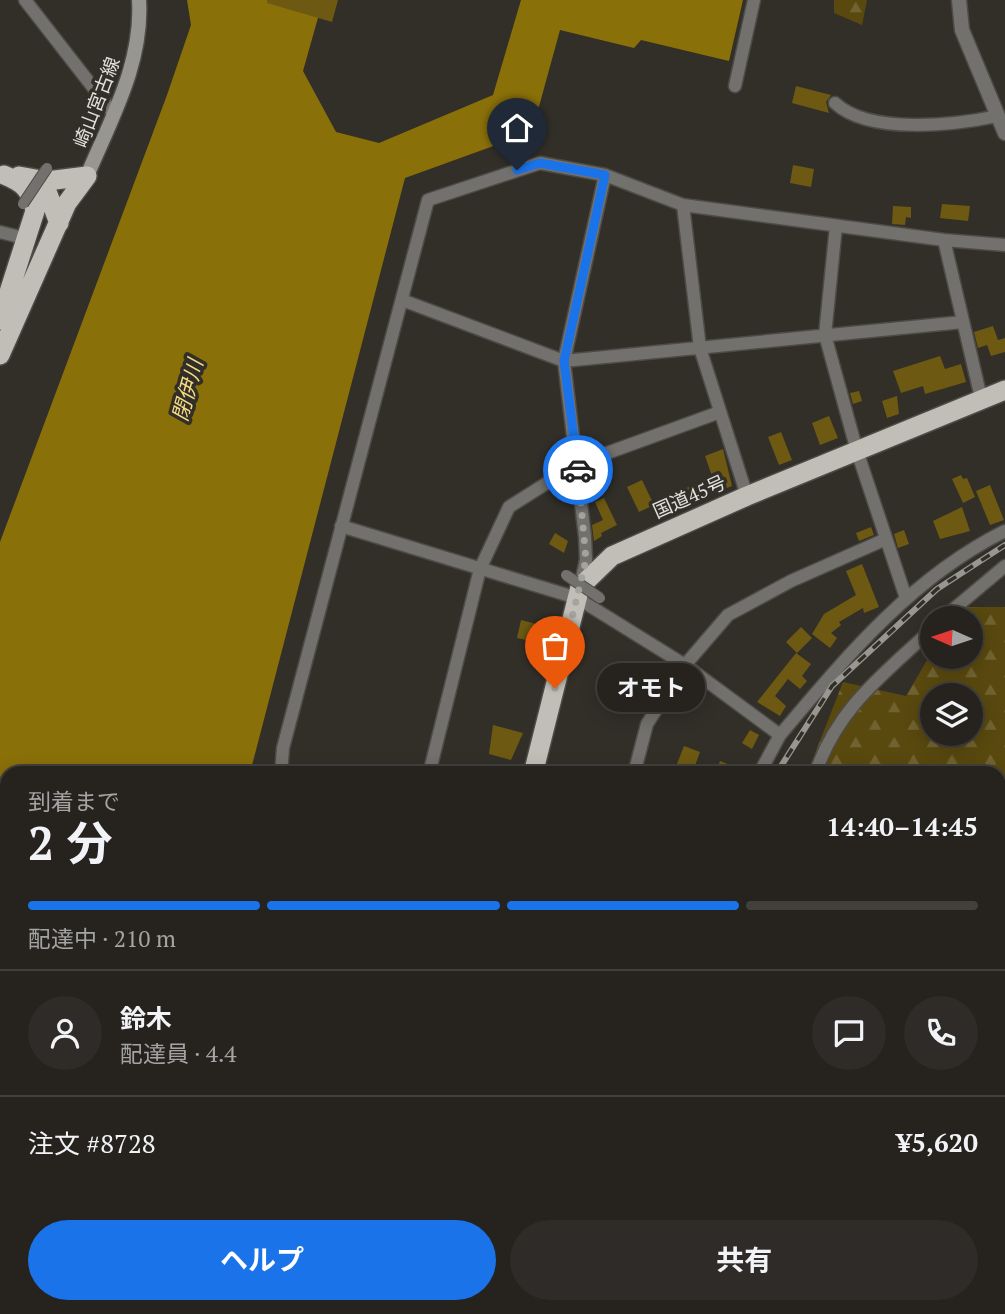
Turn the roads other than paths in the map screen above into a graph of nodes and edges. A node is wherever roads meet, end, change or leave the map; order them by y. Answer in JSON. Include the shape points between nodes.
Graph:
{"nodes":[{"id":1,"x":25,"y":0,"type":"edge"},
{"id":2,"x":139,"y":0,"type":"edge"},
{"id":3,"x":754,"y":0,"type":"edge"},
{"id":4,"x":959,"y":0,"type":"edge"},
{"id":5,"x":735,"y":86,"type":"dead end"},
{"id":6,"x":835,"y":103,"type":"dead end"},
{"id":7,"x":113,"y":114,"type":"junction"},
{"id":8,"x":998,"y":116,"type":"junction"},
{"id":9,"x":1005,"y":134,"type":"edge"},
{"id":10,"x":47,"y":168,"type":"dead end"},
{"id":11,"x":605,"y":175,"type":"junction"},
{"id":12,"x":2,"y":176,"type":"edge"},
{"id":13,"x":87,"y":176,"type":"junction"},
{"id":14,"x":28,"y":192,"type":"junction"},
{"id":15,"x":683,"y":205,"type":"junction"},
{"id":16,"x":59,"y":208,"type":"junction"},
{"id":17,"x":836,"y":226,"type":"junction"},
{"id":18,"x":0,"y":232,"type":"edge"},
{"id":19,"x":28,"y":239,"type":"junction"},
{"id":20,"x":944,"y":240,"type":"junction"},
{"id":21,"x":1005,"y":245,"type":"edge"},
{"id":22,"x":12,"y":289,"type":"junction"},
{"id":23,"x":402,"y":300,"type":"junction"},
{"id":24,"x":0,"y":320,"type":"edge"},
{"id":25,"x":963,"y":322,"type":"junction"},
{"id":26,"x":825,"y":335,"type":"junction"},
{"id":27,"x":700,"y":348,"type":"junction"},
{"id":28,"x":0,"y":355,"type":"edge"},
{"id":29,"x":564,"y":361,"type":"junction"},
{"id":30,"x":1005,"y":390,"type":"edge"},
{"id":31,"x":982,"y":402,"type":"junction"},
{"id":32,"x":720,"y":412,"type":"junction"},
{"id":33,"x":857,"y":451,"type":"junction"},
{"id":34,"x":578,"y":464,"type":"junction"},
{"id":35,"x":747,"y":496,"type":"junction"},
{"id":36,"x":341,"y":526,"type":"junction"},
{"id":37,"x":1005,"y":531,"type":"edge"},
{"id":38,"x":886,"y":540,"type":"junction"},
{"id":39,"x":1005,"y":566,"type":"edge"},
{"id":40,"x":480,"y":569,"type":"junction"},
{"id":41,"x":574,"y":586,"type":"junction"},
{"id":42,"x":600,"y":598,"type":"dead end"},
{"id":43,"x":906,"y":598,"type":"junction"},
{"id":44,"x":957,"y":606,"type":"edge"},
{"id":45,"x":920,"y":641,"type":"edge"},
{"id":46,"x":685,"y":665,"type":"junction"},
{"id":47,"x":780,"y":735,"type":"junction"},
{"id":48,"x":282,"y":766,"type":"edge"},
{"id":49,"x":431,"y":766,"type":"edge"},
{"id":50,"x":535,"y":766,"type":"edge"},
{"id":51,"x":636,"y":766,"type":"edge"},
{"id":52,"x":763,"y":766,"type":"edge"},
{"id":53,"x":818,"y":766,"type":"edge"}],
"edges":[{"from":1,"to":7,"type":"street"},
{"from":2,"to":7,"type":"main road","name":"崎山宮古線","via":[[138,41]]},
{"from":3,"to":5,"type":"street"},
{"from":4,"to":8,"type":"street","via":[[962,30]]},
{"from":6,"to":8,"type":"street","via":[[851,114],[897,123],[960,124]]},
{"from":7,"to":13,"type":"main road","name":"崎山宮古線"},
{"from":8,"to":9,"type":"street"},
{"from":10,"to":14,"type":"street","bridge":true},
{"from":11,"to":15,"type":"street"},
{"from":11,"to":23,"type":"street","via":[[540,163],[428,200]]},
{"from":11,"to":29,"type":"street"},
{"from":12,"to":14,"type":"highway"},
{"from":13,"to":14,"type":"highway","via":[[47,181]]},
{"from":13,"to":16,"type":"highway"},
{"from":14,"to":16,"type":"highway","via":[[46,189]]},
{"from":14,"to":19,"type":"highway","via":[[35,211]]},
{"from":15,"to":17,"type":"street"},
{"from":15,"to":27,"type":"street"},
{"from":16,"to":22,"type":"highway"},
{"from":16,"to":28,"type":"highway"},
{"from":17,"to":20,"type":"street"},
{"from":17,"to":26,"type":"street"},
{"from":18,"to":19,"type":"street"},
{"from":19,"to":22,"type":"highway"},
{"from":20,"to":21,"type":"street"},
{"from":20,"to":25,"type":"street"},
{"from":22,"to":24,"type":"highway"},
{"from":23,"to":29,"type":"street"},
{"from":23,"to":36,"type":"street"},
{"from":25,"to":26,"type":"street"},
{"from":25,"to":31,"type":"street"},
{"from":26,"to":27,"type":"street"},
{"from":26,"to":33,"type":"street"},
{"from":27,"to":29,"type":"street"},
{"from":27,"to":32,"type":"street"},
{"from":29,"to":34,"type":"street"},
{"from":30,"to":31,"type":"highway","name":"国道45号"},
{"from":31,"to":33,"type":"highway","name":"国道45号"},
{"from":32,"to":34,"type":"street"},
{"from":32,"to":35,"type":"street"},
{"from":33,"to":35,"type":"highway","name":"国道45号"},
{"from":33,"to":38,"type":"street"},
{"from":34,"to":40,"type":"street","via":[[509,507]]},
{"from":34,"to":41,"type":"street","via":[[586,560]]},
{"from":35,"to":41,"type":"highway","name":"国道45号","via":[[612,555]]},
{"from":36,"to":40,"type":"street"},
{"from":36,"to":48,"type":"street"},
{"from":37,"to":43,"type":"street"},
{"from":38,"to":43,"type":"street"},
{"from":38,"to":46,"type":"street","via":[[790,581],[728,615]]},
{"from":39,"to":44,"type":"street"},
{"from":40,"to":41,"type":"street"},
{"from":40,"to":49,"type":"street"},
{"from":41,"to":42,"type":"street","bridge":true},
{"from":41,"to":46,"type":"street"},
{"from":41,"to":50,"type":"highway"},
{"from":43,"to":47,"type":"street","via":[[857,645]]},
{"from":45,"to":53,"type":"street","via":[[844,714]]},
{"from":46,"to":47,"type":"street"},
{"from":46,"to":51,"type":"street","via":[[647,724]]},
{"from":47,"to":52,"type":"street"}]}
